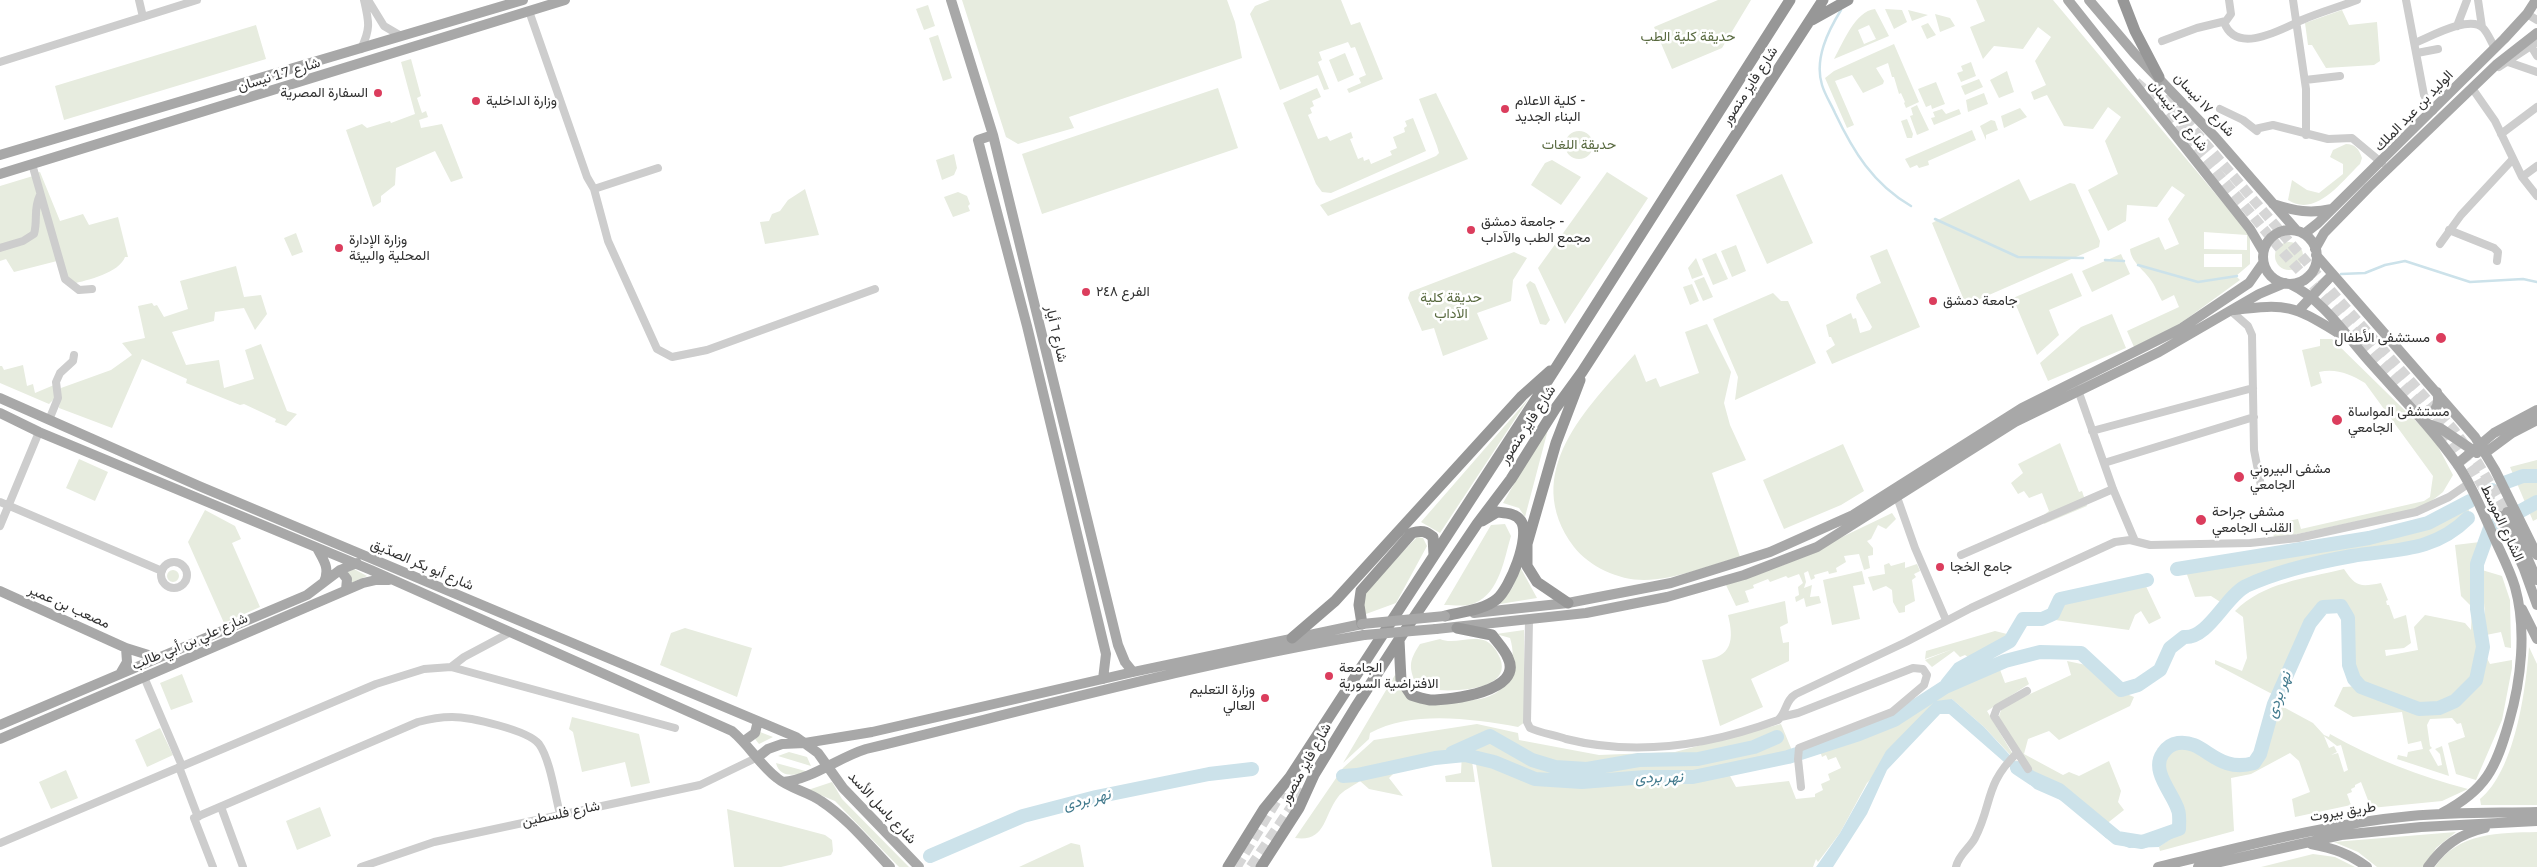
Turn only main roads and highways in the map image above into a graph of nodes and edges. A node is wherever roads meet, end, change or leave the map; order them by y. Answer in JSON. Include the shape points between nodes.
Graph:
{"nodes":[{"id":1,"x":523,"y":0,"type":"edge"},
{"id":2,"x":565,"y":0,"type":"edge"},
{"id":3,"x":951,"y":0,"type":"edge"},
{"id":4,"x":1786,"y":0,"type":"edge"},
{"id":5,"x":1790,"y":0,"type":"edge"},
{"id":6,"x":1823,"y":0,"type":"edge"},
{"id":7,"x":1848,"y":0,"type":"edge"},
{"id":8,"x":2068,"y":0,"type":"edge"},
{"id":9,"x":2089,"y":0,"type":"edge"},
{"id":10,"x":2123,"y":0,"type":"edge"},
{"id":11,"x":2536,"y":0,"type":"edge"},
{"id":12,"x":1780,"y":16,"type":"junction"},
{"id":13,"x":1809,"y":22,"type":"junction"},
{"id":14,"x":2537,"y":33,"type":"edge"},
{"id":15,"x":2159,"y":77,"type":"junction"},
{"id":16,"x":207,"y":94,"type":"junction"},
{"id":17,"x":213,"y":110,"type":"junction"},
{"id":18,"x":993,"y":134,"type":"junction"},
{"id":19,"x":0,"y":155,"type":"edge"},
{"id":20,"x":0,"y":174,"type":"edge"},
{"id":21,"x":2273,"y":204,"type":"junction"},
{"id":22,"x":2333,"y":208,"type":"junction"},
{"id":23,"x":1014,"y":221,"type":"junction"},
{"id":24,"x":1001,"y":224,"type":"junction"},
{"id":25,"x":2300,"y":232,"type":"junction"},
{"id":26,"x":2263,"y":251,"type":"junction"},
{"id":27,"x":2316,"y":252,"type":"junction"},
{"id":28,"x":1025,"y":262,"type":"junction"},
{"id":29,"x":2263,"y":263,"type":"junction"},
{"id":30,"x":1011,"y":265,"type":"junction"},
{"id":31,"x":2332,"y":275,"type":"junction"},
{"id":32,"x":2287,"y":283,"type":"junction"},
{"id":33,"x":2310,"y":297,"type":"junction"},
{"id":34,"x":2299,"y":310,"type":"junction"},
{"id":35,"x":2231,"y":311,"type":"junction"},
{"id":36,"x":1039,"y":324,"type":"junction"},
{"id":37,"x":1027,"y":326,"type":"junction"},
{"id":38,"x":2349,"y":339,"type":"junction"},
{"id":39,"x":1559,"y":364,"type":"junction"},
{"id":40,"x":1582,"y":372,"type":"junction"},
{"id":41,"x":2437,"y":392,"type":"junction"},
{"id":42,"x":0,"y":398,"type":"edge"},
{"id":43,"x":2537,"y":410,"type":"edge"},
{"id":44,"x":0,"y":413,"type":"edge"},
{"id":45,"x":2420,"y":419,"type":"junction"},
{"id":46,"x":2537,"y":420,"type":"edge"},
{"id":47,"x":1065,"y":436,"type":"junction"},
{"id":48,"x":1053,"y":439,"type":"junction"},
{"id":49,"x":2479,"y":449,"type":"junction"},
{"id":50,"x":2457,"y":464,"type":"junction"},
{"id":51,"x":1084,"y":513,"type":"junction"},
{"id":52,"x":1071,"y":516,"type":"junction"},
{"id":53,"x":1476,"y":524,"type":"junction"},
{"id":54,"x":317,"y":548,"type":"junction"},
{"id":55,"x":1434,"y":556,"type":"junction"},
{"id":56,"x":2537,"y":556,"type":"edge"},
{"id":57,"x":355,"y":564,"type":"junction"},
{"id":58,"x":383,"y":564,"type":"junction"},
{"id":59,"x":340,"y":570,"type":"junction"},
{"id":60,"x":393,"y":580,"type":"junction"},
{"id":61,"x":2537,"y":580,"type":"edge"},
{"id":62,"x":324,"y":582,"type":"junction"},
{"id":63,"x":346,"y":590,"type":"junction"},
{"id":64,"x":0,"y":591,"type":"edge"},
{"id":65,"x":1106,"y":598,"type":"junction"},
{"id":66,"x":2518,"y":601,"type":"junction"},
{"id":67,"x":1093,"y":602,"type":"junction"},
{"id":68,"x":1568,"y":603,"type":"junction"},
{"id":69,"x":2537,"y":605,"type":"edge"},
{"id":70,"x":1445,"y":616,"type":"junction"},
{"id":71,"x":1457,"y":628,"type":"junction"},
{"id":72,"x":1363,"y":630,"type":"junction"},
{"id":73,"x":1292,"y":638,"type":"junction"},
{"id":74,"x":1399,"y":640,"type":"junction"},
{"id":75,"x":2537,"y":640,"type":"edge"},
{"id":76,"x":126,"y":648,"type":"junction"},
{"id":77,"x":158,"y":658,"type":"junction"},
{"id":78,"x":1133,"y":672,"type":"junction"},
{"id":79,"x":120,"y":674,"type":"junction"},
{"id":80,"x":1103,"y":679,"type":"junction"},
{"id":81,"x":758,"y":721,"type":"junction"},
{"id":82,"x":0,"y":725,"type":"edge"},
{"id":83,"x":0,"y":738,"type":"edge"},
{"id":84,"x":744,"y":741,"type":"junction"},
{"id":85,"x":805,"y":743,"type":"junction"},
{"id":86,"x":758,"y":757,"type":"junction"},
{"id":87,"x":826,"y":766,"type":"junction"},
{"id":88,"x":782,"y":782,"type":"junction"},
{"id":89,"x":2537,"y":812,"type":"edge"},
{"id":90,"x":2442,"y":813,"type":"junction"},
{"id":91,"x":2537,"y":821,"type":"edge"},
{"id":92,"x":2510,"y":822,"type":"junction"},
{"id":93,"x":2303,"y":843,"type":"junction"},
{"id":94,"x":890,"y":867,"type":"edge"},
{"id":95,"x":919,"y":867,"type":"edge"},
{"id":96,"x":1228,"y":867,"type":"edge"},
{"id":97,"x":1261,"y":867,"type":"edge"},
{"id":98,"x":2158,"y":867,"type":"edge"},
{"id":99,"x":2198,"y":867,"type":"edge"},
{"id":100,"x":2368,"y":867,"type":"edge"},
{"id":101,"x":2428,"y":867,"type":"edge"}],
"edges":[{"from":1,"to":16,"type":"main road","name":"شارع 17 نيسان"},
{"from":2,"to":17,"type":"main road","name":"شارع 17 نيسان"},
{"from":3,"to":18,"type":"main road","name":"شارع ٦ أيار"},
{"from":4,"to":12,"type":"highway"},
{"from":5,"to":12,"type":"highway","name":"شارع فايز منصور"},
{"from":6,"to":13,"type":"highway","name":"شارع فايز منصور"},
{"from":7,"to":13,"type":"highway"},
{"from":8,"to":26,"type":"main road","name":"شارع 17 نيسان","via":[[2250,229]]},
{"from":9,"to":15,"type":"main road","name":"شارع ١٧ نيسان"},
{"from":10,"to":15,"type":"highway","via":[[2132,26]]},
{"from":11,"to":22,"type":"main road","name":"الوليد بن عبد الملك","via":[[2495,48]]},
{"from":12,"to":39,"type":"highway","name":"شارع فايز منصور"},
{"from":13,"to":40,"type":"highway","name":"شارع فايز منصور"},
{"from":14,"to":27,"type":"main road","name":"الوليد بن عبد الملك","via":[[2483,77],[2327,229]]},
{"from":15,"to":21,"type":"main road","name":"شارع ١٧ نيسان"},
{"from":16,"to":17,"type":"main road"},
{"from":16,"to":19,"type":"main road","name":"شارع 17 نيسان"},
{"from":17,"to":20,"type":"main road","name":"شارع 17 نيسان"},
{"from":18,"to":23,"type":"main road","name":"شارع ٦ أيار"},
{"from":18,"to":24,"type":"main road","name":"شارع ٦ أيار","via":[[978,140]]},
{"from":21,"to":22,"type":"main road","via":[[2302,213]]},
{"from":21,"to":25,"type":"main road","name":"شارع ١٧ نيسان"},
{"from":22,"to":25,"type":"main road","name":"الوليد بن عبد الملك"},
{"from":23,"to":24,"type":"main road"},
{"from":23,"to":28,"type":"main road","name":"شارع ٦ أيار"},
{"from":24,"to":30,"type":"main road","name":"شارع ٦ أيار"},
{"from":25,"to":26,"type":"main road","via":[[2279,232]]},
{"from":25,"to":27,"type":"main road"},
{"from":26,"to":29,"type":"main road"},
{"from":27,"to":31,"type":"main road","name":"الشارع الموسط"},
{"from":27,"to":32,"type":"main road","via":[[2314,267],[2307,277]]},
{"from":28,"to":30,"type":"main road"},
{"from":28,"to":36,"type":"main road","name":"شارع ٦ أيار"},
{"from":29,"to":32,"type":"main road","via":[[2273,278]]},
{"from":29,"to":68,"type":"main road","via":[[2249,282],[2182,328],[2022,408],[1853,515],[1770,552],[1680,581]]},
{"from":30,"to":37,"type":"main road","name":"شارع ٦ أيار"},
{"from":31,"to":33,"type":"main road"},
{"from":31,"to":41,"type":"main road","name":"الشارع الموسط"},
{"from":32,"to":33,"type":"main road","name":"الشارع الموسط"},
{"from":32,"to":35,"type":"main road","via":[[2259,294]]},
{"from":33,"to":34,"type":"main road"},
{"from":33,"to":38,"type":"main road","name":"الشارع الموسط"},
{"from":34,"to":35,"type":"main road","via":[[2273,306]]},
{"from":34,"to":38,"type":"main road"},
{"from":35,"to":71,"type":"main road","via":[[2159,352],[2009,426],[1817,547],[1744,575],[1667,597],[1586,613]]},
{"from":36,"to":37,"type":"main road"},
{"from":36,"to":47,"type":"main road","name":"شارع ٦ أيار"},
{"from":37,"to":48,"type":"main road","name":"شارع ٦ أيار"},
{"from":38,"to":45,"type":"main road","name":"الشارع الموسط"},
{"from":39,"to":55,"type":"highway","name":"شارع فايز منصور"},
{"from":39,"to":73,"type":"highway","via":[[1522,396],[1335,601]]},
{"from":40,"to":53,"type":"highway","name":"شارع فايز منصور","via":[[1511,479]]},
{"from":40,"to":68,"type":"highway","via":[[1556,443],[1527,544],[1527,566],[1537,582]]},
{"from":41,"to":45,"type":"main road","via":[[2439,402],[2434,411]]},
{"from":41,"to":49,"type":"main road","name":"الشارع الموسط"},
{"from":42,"to":58,"type":"main road","name":"شارع أبو بكر الصدّيق"},
{"from":43,"to":49,"type":"main road","via":[[2510,423]]},
{"from":44,"to":54,"type":"main road","name":"شارع أبو بكر الصدّيق"},
{"from":45,"to":49,"type":"main road"},
{"from":45,"to":50,"type":"main road","name":"الشارع الموسط"},
{"from":46,"to":49,"type":"main road"},
{"from":47,"to":48,"type":"main road"},
{"from":47,"to":51,"type":"main road","name":"شارع ٦ أيار"},
{"from":48,"to":52,"type":"main road","name":"شارع ٦ أيار"},
{"from":49,"to":50,"type":"main road"},
{"from":49,"to":56,"type":"main road","name":"الشارع الموسط"},
{"from":50,"to":66,"type":"main road","name":"الشارع الموسط","via":[[2511,575]]},
{"from":51,"to":52,"type":"main road"},
{"from":51,"to":65,"type":"main road","name":"شارع ٦ أيار"},
{"from":52,"to":67,"type":"main road","name":"شارع ٦ أيار"},
{"from":53,"to":70,"type":"highway","via":[[1496,512],[1515,515],[1521,522],[1524,532],[1513,578],[1494,602]]},
{"from":53,"to":74,"type":"highway","name":"شارع فايز منصور"},
{"from":54,"to":57,"type":"main road","name":"شارع أبو بكر الصدّيق"},
{"from":54,"to":62,"type":"main road","via":[[327,566]]},
{"from":55,"to":72,"type":"highway","via":[[1433,537],[1420,530],[1412,533],[1361,591],[1359,605]]},
{"from":55,"to":96,"type":"highway","name":"شارع فايز منصور"},
{"from":57,"to":58,"type":"main road"},
{"from":57,"to":59,"type":"main road","name":"شارع علي بن أبي طالب"},
{"from":57,"to":60,"type":"main road","name":"شارع أبو بكر الصدّيق"},
{"from":58,"to":81,"type":"main road","name":"شارع أبو بكر الصدّيق"},
{"from":59,"to":62,"type":"main road","name":"شارع علي بن أبي طالب"},
{"from":59,"to":63,"type":"main road","via":[[347,579]]},
{"from":60,"to":63,"type":"main road","name":"شارع علي بن أبي طالب","via":[[376,580]]},
{"from":60,"to":84,"type":"main road","name":"شارع أبو بكر الصدّيق","via":[[732,731]]},
{"from":61,"to":69,"type":"main road","name":"الشارع الموسط","via":[[2503,514]]},
{"from":62,"to":77,"type":"main road","name":"شارع علي بن أبي طالب","via":[[307,595]]},
{"from":63,"to":83,"type":"main road","name":"شارع علي بن أبي طالب"},
{"from":64,"to":76,"type":"main road","name":"مصعب بن عمير"},
{"from":65,"to":67,"type":"main road"},
{"from":65,"to":78,"type":"main road","name":"شارع ٦ أيار","via":[[1120,651]]},
{"from":66,"to":75,"type":"main road"},
{"from":66,"to":90,"type":"main road","name":"الشارع الموسط","via":[[2521,637],[2516,693],[2502,744],[2480,788]]},
{"from":67,"to":80,"type":"main road","name":"شارع ٦ أيار","via":[[1106,654]]},
{"from":68,"to":70,"type":"main road"},
{"from":70,"to":72,"type":"main road","bridge":true},
{"from":71,"to":72,"type":"main road","bridge":true},
{"from":71,"to":74,"type":"highway","via":[[1492,636],[1504,651],[1509,659],[1509,672],[1498,686],[1480,693],[1429,700],[1411,695],[1401,680]]},
{"from":72,"to":73,"type":"main road"},
{"from":72,"to":87,"type":"main road","via":[[866,749]]},
{"from":73,"to":78,"type":"main road"},
{"from":74,"to":97,"type":"highway","name":"شارع فايز منصور","via":[[1354,708],[1314,775],[1300,808]]},
{"from":76,"to":77,"type":"main road","name":"مصعب بن عمير"},
{"from":76,"to":79,"type":"main road","via":[[127,662]]},
{"from":77,"to":79,"type":"main road","name":"شارع علي بن أبي طالب"},
{"from":78,"to":80,"type":"main road"},
{"from":79,"to":82,"type":"main road","name":"شارع علي بن أبي طالب"},
{"from":80,"to":85,"type":"main road","via":[[872,732]]},
{"from":81,"to":84,"type":"main road","via":[[755,733]]},
{"from":81,"to":85,"type":"main road","name":"شارع أبو بكر الصدّيق"},
{"from":84,"to":86,"type":"main road","name":"شارع أبو بكر الصدّيق"},
{"from":85,"to":86,"type":"main road","via":[[774,746]]},
{"from":85,"to":87,"type":"main road","name":"شارع أبو بكر الصدّيق","via":[[818,753]]},
{"from":86,"to":88,"type":"main road","name":"شارع أبو بكر الصدّيق"},
{"from":87,"to":88,"type":"main road","via":[[806,778]]},
{"from":87,"to":95,"type":"main road","name":"شارع باسل الأسد","via":[[872,820]]},
{"from":88,"to":94,"type":"main road","via":[[820,800]]},
{"from":89,"to":90,"type":"main road","name":"طريق بيروت"},
{"from":90,"to":98,"type":"main road","name":"طريق بيروت","via":[[2315,829]]},
{"from":91,"to":92,"type":"main road","name":"طريق بيروت"},
{"from":92,"to":93,"type":"main road","name":"طريق بيروت","via":[[2341,835]]},
{"from":92,"to":101,"type":"main road","via":[[2460,836],[2437,854]]},
{"from":93,"to":99,"type":"main road","name":"طريق بيروت"},
{"from":93,"to":100,"type":"main road","via":[[2332,848]]}]}
